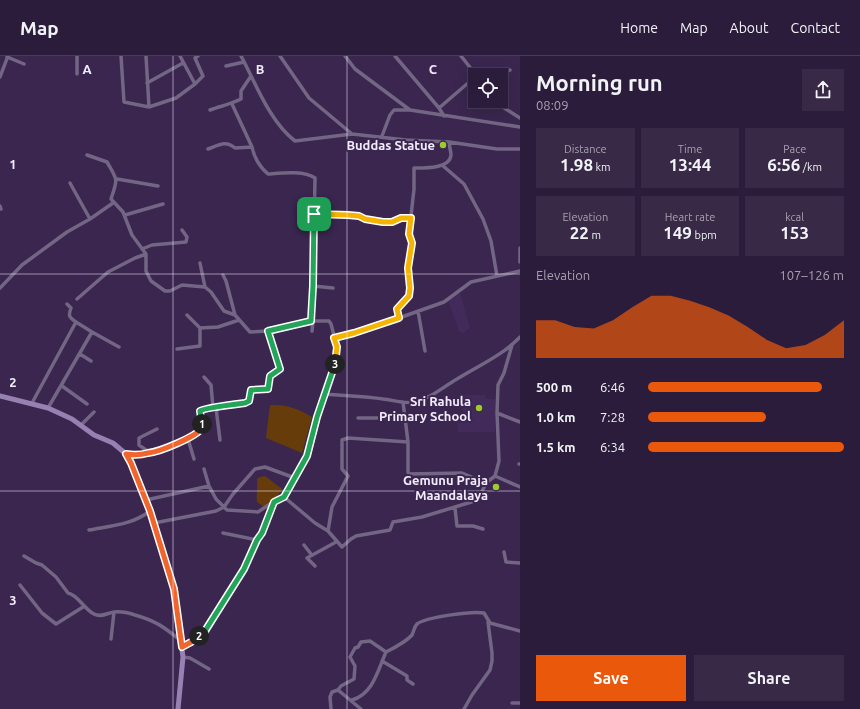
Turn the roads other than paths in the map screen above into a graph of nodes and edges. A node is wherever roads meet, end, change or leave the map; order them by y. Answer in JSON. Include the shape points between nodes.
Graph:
{"nodes":[{"id":1,"x":77,"y":56,"type":"edge"},
{"id":2,"x":121,"y":56,"type":"edge"},
{"id":3,"x":146,"y":56,"type":"edge"},
{"id":4,"x":180,"y":56,"type":"edge"},
{"id":5,"x":198,"y":56,"type":"edge"},
{"id":6,"x":241,"y":56,"type":"edge"},
{"id":7,"x":280,"y":56,"type":"edge"},
{"id":8,"x":345,"y":56,"type":"edge"},
{"id":9,"x":395,"y":56,"type":"edge"},
{"id":10,"x":461,"y":56,"type":"edge"},
{"id":11,"x":8,"y":57,"type":"edge"},
{"id":12,"x":244,"y":62,"type":"junction"},
{"id":13,"x":183,"y":63,"type":"junction"},
{"id":14,"x":24,"y":64,"type":"dead end"},
{"id":15,"x":226,"y":66,"type":"dead end"},
{"id":16,"x":470,"y":68,"type":"edge"},
{"id":17,"x":77,"y":74,"type":"dead end"},
{"id":18,"x":251,"y":76,"type":"junction"},
{"id":19,"x":0,"y":77,"type":"edge"},
{"id":20,"x":147,"y":83,"type":"junction"},
{"id":21,"x":468,"y":83,"type":"edge"},
{"id":22,"x":195,"y":84,"type":"junction"},
{"id":23,"x":232,"y":104,"type":"junction"},
{"id":24,"x":149,"y":107,"type":"junction"},
{"id":25,"x":440,"y":108,"type":"junction"},
{"id":26,"x":504,"y":108,"type":"edge"},
{"id":27,"x":210,"y":110,"type":"dead end"},
{"id":28,"x":410,"y":110,"type":"junction"},
{"id":29,"x":444,"y":116,"type":"junction"},
{"id":30,"x":520,"y":118,"type":"edge"},
{"id":31,"x":520,"y":127,"type":"edge"},
{"id":32,"x":352,"y":134,"type":"junction"},
{"id":33,"x":382,"y":136,"type":"junction"},
{"id":34,"x":449,"y":142,"type":"junction"},
{"id":35,"x":252,"y":147,"type":"junction"},
{"id":36,"x":208,"y":149,"type":"dead end"},
{"id":37,"x":520,"y":149,"type":"edge"},
{"id":38,"x":87,"y":155,"type":"dead end"},
{"id":39,"x":442,"y":165,"type":"junction"},
{"id":40,"x":116,"y":179,"type":"junction"},
{"id":41,"x":70,"y":183,"type":"dead end"},
{"id":42,"x":158,"y":186,"type":"dead end"},
{"id":43,"x":113,"y":203,"type":"junction"},
{"id":44,"x":163,"y":204,"type":"dead end"},
{"id":45,"x":314,"y":214,"type":"junction"},
{"id":46,"x":125,"y":215,"type":"junction"},
{"id":47,"x":411,"y":218,"type":"junction"},
{"id":48,"x":90,"y":219,"type":"junction"},
{"id":49,"x":182,"y":230,"type":"dead end"},
{"id":50,"x":520,"y":248,"type":"edge"},
{"id":51,"x":142,"y":249,"type":"junction"},
{"id":52,"x":146,"y":254,"type":"junction"},
{"id":53,"x":520,"y":262,"type":"edge"},
{"id":54,"x":200,"y":263,"type":"dead end"},
{"id":55,"x":520,"y":271,"type":"edge"},
{"id":56,"x":223,"y":275,"type":"dead end"},
{"id":57,"x":496,"y":276,"type":"junction"},
{"id":58,"x":313,"y":286,"type":"junction"},
{"id":59,"x":205,"y":287,"type":"junction"},
{"id":60,"x":0,"y":288,"type":"edge"},
{"id":61,"x":333,"y":288,"type":"dead end"},
{"id":62,"x":77,"y":299,"type":"dead end"},
{"id":63,"x":67,"y":304,"type":"dead end"},
{"id":64,"x":418,"y":311,"type":"junction"},
{"id":65,"x":187,"y":315,"type":"dead end"},
{"id":66,"x":235,"y":315,"type":"junction"},
{"id":67,"x":399,"y":318,"type":"junction"},
{"id":68,"x":240,"y":320,"type":"junction"},
{"id":69,"x":312,"y":321,"type":"junction"},
{"id":70,"x":76,"y":322,"type":"junction"},
{"id":71,"x":200,"y":328,"type":"junction"},
{"id":72,"x":268,"y":331,"type":"junction"},
{"id":73,"x":312,"y":331,"type":"dead end"},
{"id":74,"x":92,"y":332,"type":"junction"},
{"id":75,"x":520,"y":337,"type":"edge"},
{"id":76,"x":334,"y":338,"type":"junction"},
{"id":77,"x":512,"y":345,"type":"junction"},
{"id":78,"x":119,"y":347,"type":"dead end"},
{"id":79,"x":177,"y":349,"type":"dead end"},
{"id":80,"x":425,"y":351,"type":"dead end"},
{"id":81,"x":80,"y":354,"type":"junction"},
{"id":82,"x":91,"y":361,"type":"dead end"},
{"id":83,"x":204,"y":377,"type":"dead end"},
{"id":84,"x":62,"y":386,"type":"junction"},
{"id":85,"x":325,"y":394,"type":"junction"},
{"id":86,"x":0,"y":396,"type":"edge"},
{"id":87,"x":404,"y":402,"type":"junction"},
{"id":88,"x":32,"y":403,"type":"junction"},
{"id":89,"x":87,"y":404,"type":"dead end"},
{"id":90,"x":48,"y":408,"type":"junction"},
{"id":91,"x":214,"y":408,"type":"junction"},
{"id":92,"x":94,"y":412,"type":"dead end"},
{"id":93,"x":497,"y":413,"type":"junction"},
{"id":94,"x":358,"y":418,"type":"dead end"},
{"id":95,"x":405,"y":418,"type":"junction"},
{"id":96,"x":520,"y":422,"type":"edge"},
{"id":97,"x":80,"y":424,"type":"junction"},
{"id":98,"x":156,"y":429,"type":"dead end"},
{"id":99,"x":188,"y":439,"type":"junction"},
{"id":100,"x":220,"y":440,"type":"dead end"},
{"id":101,"x":408,"y":442,"type":"junction"},
{"id":102,"x":150,"y":453,"type":"junction"},
{"id":103,"x":126,"y":454,"type":"junction"},
{"id":104,"x":194,"y":459,"type":"dead end"},
{"id":105,"x":204,"y":469,"type":"dead end"},
{"id":106,"x":496,"y":476,"type":"junction"},
{"id":107,"x":295,"y":478,"type":"junction"},
{"id":108,"x":486,"y":484,"type":"junction"},
{"id":109,"x":209,"y":486,"type":"junction"},
{"id":110,"x":520,"y":487,"type":"edge"},
{"id":111,"x":284,"y":497,"type":"junction"},
{"id":112,"x":146,"y":500,"type":"junction"},
{"id":113,"x":274,"y":502,"type":"junction"},
{"id":114,"x":224,"y":507,"type":"junction"},
{"id":115,"x":455,"y":508,"type":"junction"},
{"id":116,"x":150,"y":511,"type":"junction"},
{"id":117,"x":154,"y":523,"type":"junction"},
{"id":118,"x":483,"y":529,"type":"dead end"},
{"id":119,"x":89,"y":530,"type":"dead end"},
{"id":120,"x":328,"y":531,"type":"junction"},
{"id":121,"x":222,"y":533,"type":"dead end"},
{"id":122,"x":257,"y":540,"type":"junction"},
{"id":123,"x":336,"y":542,"type":"junction"},
{"id":124,"x":304,"y":545,"type":"dead end"},
{"id":125,"x":504,"y":552,"type":"dead end"},
{"id":126,"x":311,"y":554,"type":"junction"},
{"id":127,"x":24,"y":556,"type":"dead end"},
{"id":128,"x":520,"y":563,"type":"edge"},
{"id":129,"x":315,"y":566,"type":"dead end"},
{"id":130,"x":20,"y":585,"type":"dead end"},
{"id":131,"x":83,"y":607,"type":"junction"},
{"id":132,"x":114,"y":612,"type":"junction"},
{"id":133,"x":488,"y":621,"type":"junction"},
{"id":134,"x":520,"y":631,"type":"edge"},
{"id":135,"x":111,"y":639,"type":"dead end"},
{"id":136,"x":180,"y":640,"type":"junction"},
{"id":137,"x":182,"y":647,"type":"junction"},
{"id":138,"x":386,"y":652,"type":"junction"},
{"id":139,"x":183,"y":657,"type":"junction"},
{"id":140,"x":382,"y":661,"type":"junction"},
{"id":141,"x":209,"y":669,"type":"dead end"},
{"id":142,"x":413,"y":684,"type":"dead end"},
{"id":143,"x":338,"y":690,"type":"junction"},
{"id":144,"x":352,"y":700,"type":"junction"},
{"id":145,"x":520,"y":703,"type":"edge"},
{"id":146,"x":512,"y":704,"type":"dead end"},
{"id":147,"x":178,"y":709,"type":"edge"},
{"id":148,"x":331,"y":709,"type":"edge"},
{"id":149,"x":361,"y":709,"type":"edge"},
{"id":150,"x":464,"y":709,"type":"edge"}],
"edges":[{"from":1,"to":17,"type":"street"},
{"from":2,"to":24,"type":"street","via":[[124,102]]},
{"from":3,"to":20,"type":"street"},
{"from":4,"to":13,"type":"street"},
{"from":5,"to":22,"type":"street","via":[[195,58],[203,76]]},
{"from":6,"to":12,"type":"street"},
{"from":7,"to":32,"type":"street","via":[[308,98]]},
{"from":8,"to":28,"type":"street","via":[[355,69]]},
{"from":9,"to":25,"type":"street"},
{"from":10,"to":16,"type":"street"},
{"from":11,"to":14,"type":"street"},
{"from":11,"to":19,"type":"street"},
{"from":12,"to":15,"type":"street"},
{"from":12,"to":18,"type":"street"},
{"from":13,"to":20,"type":"street"},
{"from":13,"to":22,"type":"street"},
{"from":18,"to":23,"type":"street","via":[[241,91],[241,99]]},
{"from":18,"to":32,"type":"street","via":[[274,118],[295,141]]},
{"from":20,"to":24,"type":"street"},
{"from":21,"to":25,"type":"street"},
{"from":22,"to":24,"type":"street","via":[[176,98]]},
{"from":23,"to":27,"type":"street"},
{"from":23,"to":35,"type":"street"},
{"from":25,"to":29,"type":"street"},
{"from":26,"to":30,"type":"street"},
{"from":28,"to":29,"type":"street"},
{"from":28,"to":33,"type":"street","via":[[394,110]]},
{"from":29,"to":31,"type":"street"},
{"from":32,"to":33,"type":"street"},
{"from":33,"to":34,"type":"street"},
{"from":34,"to":37,"type":"street","via":[[497,149]]},
{"from":34,"to":39,"type":"street","via":[[451,156],[449,161]]},
{"from":35,"to":36,"type":"street","via":[[235,148],[226,143]]},
{"from":35,"to":45,"type":"street","via":[[262,169],[268,174],[287,172],[315,178]]},
{"from":38,"to":40,"type":"street","via":[[107,162]]},
{"from":39,"to":47,"type":"street","via":[[414,168]]},
{"from":39,"to":57,"type":"street","via":[[464,184],[483,219],[491,241]]},
{"from":40,"to":42,"type":"street"},
{"from":40,"to":43,"type":"street","via":[[111,199]]},
{"from":41,"to":48,"type":"street"},
{"from":43,"to":46,"type":"street"},
{"from":43,"to":48,"type":"street"},
{"from":44,"to":46,"type":"street"},
{"from":45,"to":47,"type":"street","via":[[359,216],[383,222]]},
{"from":45,"to":58,"type":"street"},
{"from":46,"to":51,"type":"street","via":[[132,235]]},
{"from":47,"to":67,"type":"street","via":[[409,234],[412,243],[408,268],[410,288],[409,296],[397,309]]},
{"from":48,"to":60,"type":"street","via":[[22,265]]},
{"from":49,"to":51,"type":"street","via":[[186,242],[152,245]]},
{"from":50,"to":53,"type":"street"},
{"from":51,"to":52,"type":"street"},
{"from":52,"to":59,"type":"street","via":[[147,275],[162,290],[170,291],[182,285]]},
{"from":52,"to":62,"type":"street","via":[[108,272]]},
{"from":54,"to":59,"type":"street"},
{"from":55,"to":57,"type":"street"},
{"from":56,"to":66,"type":"street"},
{"from":57,"to":64,"type":"street","via":[[471,282],[444,302]]},
{"from":58,"to":61,"type":"street"},
{"from":58,"to":69,"type":"street"},
{"from":59,"to":66,"type":"street","via":[[224,311]]},
{"from":63,"to":70,"type":"street","via":[[71,308],[70,318]]},
{"from":64,"to":67,"type":"street"},
{"from":64,"to":80,"type":"street"},
{"from":65,"to":71,"type":"street"},
{"from":66,"to":68,"type":"street"},
{"from":67,"to":76,"type":"street"},
{"from":68,"to":71,"type":"street","via":[[218,327]]},
{"from":68,"to":72,"type":"street","via":[[250,332]]},
{"from":69,"to":72,"type":"street"},
{"from":69,"to":73,"type":"street"},
{"from":69,"to":76,"type":"street","via":[[329,322]]},
{"from":70,"to":74,"type":"street"},
{"from":70,"to":88,"type":"street"},
{"from":71,"to":79,"type":"street","via":[[200,346]]},
{"from":72,"to":91,"type":"street","via":[[280,369],[270,376],[268,389],[251,390],[249,401],[245,403]]},
{"from":74,"to":78,"type":"street"},
{"from":74,"to":81,"type":"street"},
{"from":75,"to":77,"type":"street"},
{"from":76,"to":85,"type":"street","via":[[337,347],[335,363]]},
{"from":77,"to":87,"type":"street","via":[[436,393],[414,402]]},
{"from":77,"to":93,"type":"street","via":[[498,385]]},
{"from":81,"to":82,"type":"street"},
{"from":81,"to":84,"type":"street"},
{"from":83,"to":91,"type":"street","via":[[211,385]]},
{"from":84,"to":89,"type":"street"},
{"from":84,"to":90,"type":"street"},
{"from":85,"to":87,"type":"street"},
{"from":85,"to":107,"type":"street","via":[[307,456]]},
{"from":86,"to":88,"type":"street"},
{"from":87,"to":95,"type":"street"},
{"from":88,"to":90,"type":"street"},
{"from":90,"to":97,"type":"street"},
{"from":91,"to":99,"type":"street","via":[[200,411],[202,428]]},
{"from":91,"to":100,"type":"street"},
{"from":92,"to":97,"type":"street"},
{"from":93,"to":96,"type":"street"},
{"from":93,"to":106,"type":"street","via":[[499,461]]},
{"from":94,"to":95,"type":"street"},
{"from":95,"to":101,"type":"street"},
{"from":97,"to":103,"type":"street","via":[[94,435],[113,443]]},
{"from":98,"to":102,"type":"street","via":[[139,438],[139,445]]},
{"from":99,"to":102,"type":"street"},
{"from":99,"to":104,"type":"street"},
{"from":101,"to":108,"type":"street","via":[[409,474],[462,473]]},
{"from":101,"to":120,"type":"street","via":[[348,438],[342,440],[342,469],[348,476],[332,507]]},
{"from":102,"to":103,"type":"street"},
{"from":103,"to":112,"type":"street"},
{"from":105,"to":109,"type":"street"},
{"from":106,"to":108,"type":"street"},
{"from":106,"to":110,"type":"street"},
{"from":107,"to":111,"type":"street"},
{"from":107,"to":114,"type":"street","via":[[264,467],[255,469]]},
{"from":108,"to":115,"type":"street","via":[[478,500]]},
{"from":109,"to":112,"type":"street"},
{"from":109,"to":114,"type":"street"},
{"from":111,"to":113,"type":"street"},
{"from":111,"to":120,"type":"street"},
{"from":112,"to":116,"type":"street"},
{"from":113,"to":114,"type":"street","via":[[258,512],[227,510]]},
{"from":113,"to":122,"type":"street"},
{"from":114,"to":117,"type":"street"},
{"from":115,"to":118,"type":"street","via":[[457,526]]},
{"from":115,"to":123,"type":"street","via":[[393,522],[390,530],[356,536],[342,547]]},
{"from":116,"to":117,"type":"street"},
{"from":116,"to":119,"type":"street","via":[[127,523]]},
{"from":117,"to":136,"type":"street","via":[[174,589]]},
{"from":120,"to":123,"type":"street"},
{"from":121,"to":122,"type":"street"},
{"from":122,"to":137,"type":"street","via":[[244,569],[205,631]]},
{"from":123,"to":126,"type":"street"},
{"from":124,"to":126,"type":"street"},
{"from":125,"to":128,"type":"street","via":[[506,562]]},
{"from":126,"to":129,"type":"street","via":[[307,558]]},
{"from":127,"to":131,"type":"street","via":[[42,565],[56,577]]},
{"from":130,"to":131,"type":"street","via":[[42,613],[56,624]]},
{"from":131,"to":132,"type":"street","via":[[95,615],[102,616]]},
{"from":132,"to":135,"type":"street"},
{"from":132,"to":136,"type":"street","via":[[125,612],[151,620]]},
{"from":133,"to":134,"type":"street"},
{"from":133,"to":138,"type":"street","via":[[484,613],[480,612],[427,620],[418,623],[412,635]]},
{"from":133,"to":150,"type":"street","via":[[492,653],[490,670]]},
{"from":136,"to":137,"type":"street"},
{"from":137,"to":139,"type":"street"},
{"from":138,"to":140,"type":"street"},
{"from":138,"to":143,"type":"street","via":[[370,641],[361,642],[350,657],[355,666],[354,679]]},
{"from":139,"to":141,"type":"street","via":[[190,658]]},
{"from":139,"to":147,"type":"street"},
{"from":140,"to":142,"type":"street","via":[[406,676],[406,680]]},
{"from":140,"to":144,"type":"street","via":[[366,692]]},
{"from":143,"to":144,"type":"street"},
{"from":143,"to":148,"type":"street","via":[[332,692],[330,697]]},
{"from":144,"to":149,"type":"street"},
{"from":145,"to":146,"type":"street"}]}
